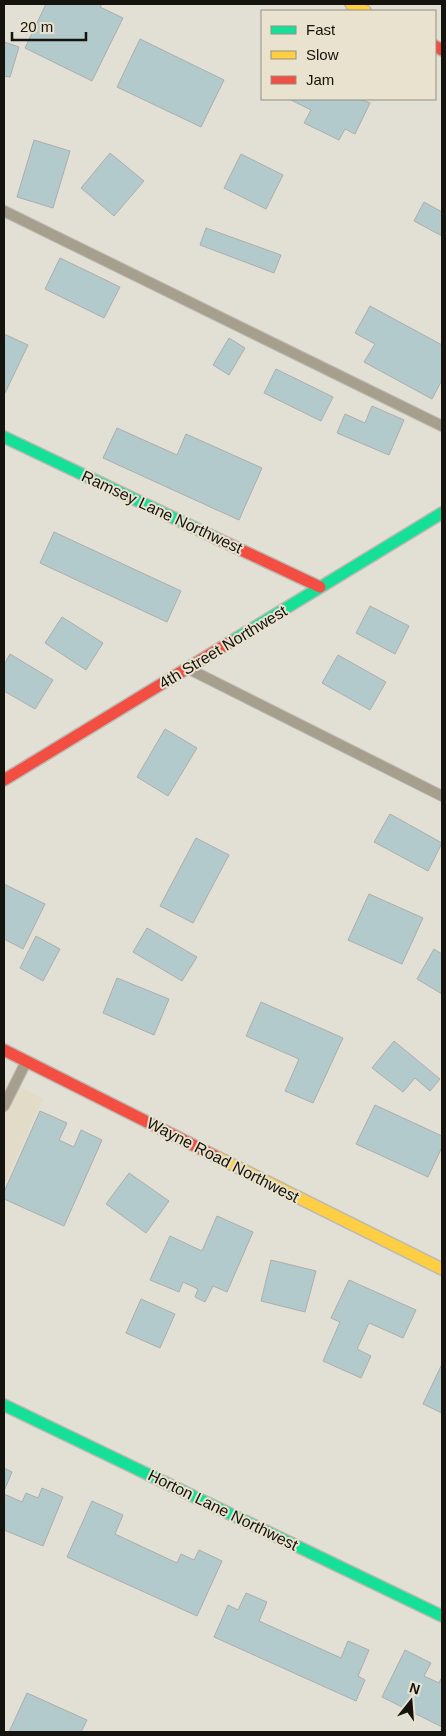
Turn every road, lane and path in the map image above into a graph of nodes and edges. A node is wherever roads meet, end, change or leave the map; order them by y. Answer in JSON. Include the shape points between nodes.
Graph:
{"nodes":[{"id":1,"x":351,"y":4,"type":"edge"},
{"id":2,"x":363,"y":10,"type":"edge"},
{"id":3,"x":4,"y":211,"type":"edge"},
{"id":4,"x":442,"y":426,"type":"edge"},
{"id":5,"x":4,"y":437,"type":"edge"},
{"id":6,"x":442,"y":513,"type":"edge"},
{"id":7,"x":320,"y":587,"type":"junction"},
{"id":8,"x":188,"y":668,"type":"junction"},
{"id":9,"x":4,"y":780,"type":"edge"},
{"id":10,"x":442,"y":796,"type":"edge"},
{"id":11,"x":4,"y":1050,"type":"edge"},
{"id":12,"x":27,"y":1061,"type":"junction"},
{"id":13,"x":4,"y":1106,"type":"edge"},
{"id":14,"x":442,"y":1269,"type":"edge"},
{"id":15,"x":4,"y":1405,"type":"edge"},
{"id":16,"x":442,"y":1616,"type":"edge"}],
"edges":[{"from":1,"to":2,"type":"street"},
{"from":3,"to":4,"type":"lane"},
{"from":5,"to":7,"type":"street","name":"Ramsey Lane Northwest"},
{"from":6,"to":7,"type":"street","name":"4th Street Northwest"},
{"from":7,"to":8,"type":"street","name":"4th Street Northwest"},
{"from":8,"to":9,"type":"street","name":"4th Street Northwest"},
{"from":8,"to":10,"type":"lane"},
{"from":11,"to":12,"type":"street","name":"Wayne Road Northwest"},
{"from":12,"to":13,"type":"lane"},
{"from":12,"to":14,"type":"street","name":"Wayne Road Northwest"},
{"from":15,"to":16,"type":"street","name":"Horton Lane Northwest"}]}
